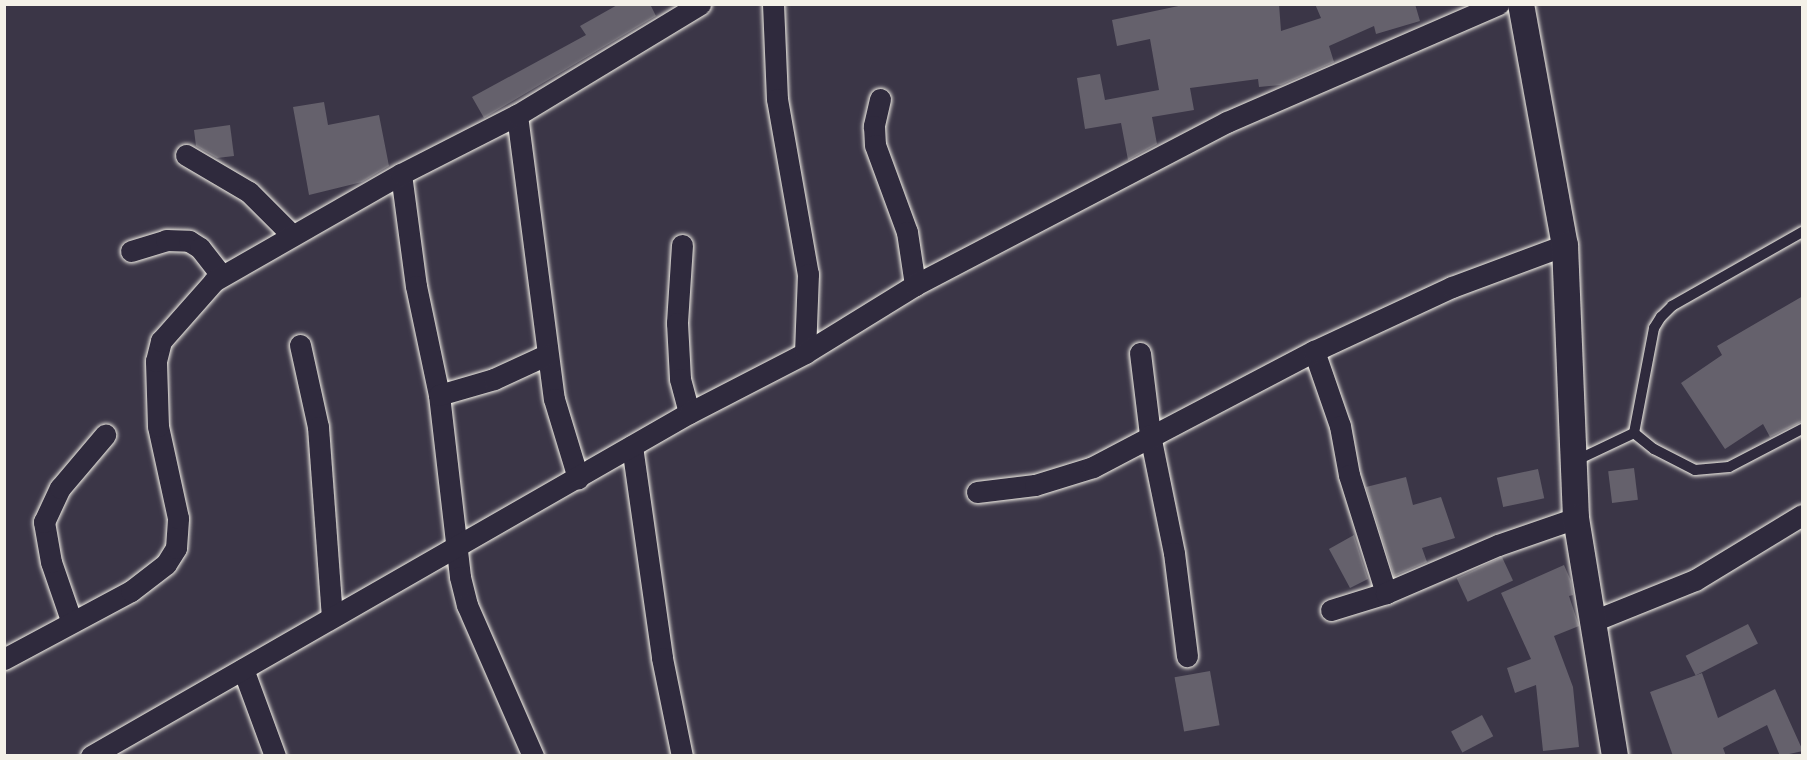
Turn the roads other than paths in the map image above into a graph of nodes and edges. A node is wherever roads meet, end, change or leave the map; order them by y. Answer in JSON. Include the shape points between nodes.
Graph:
{"nodes":[{"id":1,"x":700,"y":4,"type":"edge"},
{"id":2,"x":773,"y":4,"type":"edge"},
{"id":3,"x":1499,"y":4,"type":"edge"},
{"id":4,"x":1521,"y":4,"type":"edge"},
{"id":5,"x":880,"y":99,"type":"dead end"},
{"id":6,"x":517,"y":115,"type":"junction"},
{"id":7,"x":186,"y":155,"type":"dead end"},
{"id":8,"x":401,"y":174,"type":"junction"},
{"id":9,"x":1803,"y":232,"type":"edge"},
{"id":10,"x":292,"y":235,"type":"junction"},
{"id":11,"x":682,"y":245,"type":"dead end"},
{"id":12,"x":1565,"y":245,"type":"junction"},
{"id":13,"x":131,"y":251,"type":"dead end"},
{"id":14,"x":221,"y":275,"type":"junction"},
{"id":15,"x":915,"y":285,"type":"junction"},
{"id":16,"x":300,"y":345,"type":"dead end"},
{"id":17,"x":1314,"y":351,"type":"junction"},
{"id":18,"x":805,"y":353,"type":"junction"},
{"id":19,"x":1140,"y":353,"type":"dead end"},
{"id":20,"x":546,"y":355,"type":"junction"},
{"id":21,"x":439,"y":395,"type":"junction"},
{"id":22,"x":689,"y":412,"type":"junction"},
{"id":23,"x":1803,"y":429,"type":"edge"},
{"id":24,"x":1634,"y":433,"type":"junction"},
{"id":25,"x":105,"y":435,"type":"dead end"},
{"id":26,"x":1150,"y":435,"type":"junction"},
{"id":27,"x":632,"y":446,"type":"junction"},
{"id":28,"x":1572,"y":462,"type":"junction"},
{"id":29,"x":578,"y":478,"type":"junction"},
{"id":30,"x":977,"y":492,"type":"dead end"},
{"id":31,"x":1803,"y":514,"type":"edge"},
{"id":32,"x":1576,"y":518,"type":"junction"},
{"id":33,"x":457,"y":548,"type":"junction"},
{"id":34,"x":1386,"y":593,"type":"junction"},
{"id":35,"x":1330,"y":610,"type":"dead end"},
{"id":36,"x":332,"y":616,"type":"junction"},
{"id":37,"x":71,"y":620,"type":"junction"},
{"id":38,"x":1593,"y":621,"type":"junction"},
{"id":39,"x":1187,"y":656,"type":"dead end"},
{"id":40,"x":4,"y":659,"type":"edge"},
{"id":41,"x":243,"y":669,"type":"junction"},
{"id":42,"x":91,"y":756,"type":"edge"},
{"id":43,"x":275,"y":756,"type":"edge"},
{"id":44,"x":533,"y":756,"type":"edge"},
{"id":45,"x":682,"y":756,"type":"edge"},
{"id":46,"x":1614,"y":756,"type":"edge"}],
"edges":[{"from":1,"to":6,"type":"street"},
{"from":2,"to":18,"type":"street","via":[[777,99],[808,274]]},
{"from":3,"to":15,"type":"street","via":[[1227,122]]},
{"from":4,"to":12,"type":"street"},
{"from":5,"to":15,"type":"street","via":[[875,144],[908,232]]},
{"from":6,"to":8,"type":"street"},
{"from":6,"to":20,"type":"street","via":[[530,194]]},
{"from":7,"to":10,"type":"street","via":[[249,192]]},
{"from":8,"to":10,"type":"street"},
{"from":8,"to":21,"type":"street","via":[[416,286]]},
{"from":9,"to":24,"type":"lane","via":[[1672,306],[1661,317],[1654,328]]},
{"from":10,"to":14,"type":"street"},
{"from":11,"to":22,"type":"street","via":[[677,323],[680,379]]},
{"from":12,"to":17,"type":"street","via":[[1452,288]]},
{"from":12,"to":28,"type":"street"},
{"from":13,"to":14,"type":"street","via":[[166,240],[189,241],[200,248]]},
{"from":14,"to":37,"type":"street","via":[[196,297],[161,341],[156,361],[158,426],[178,518],[176,548],[166,564],[131,591]]},
{"from":15,"to":18,"type":"street"},
{"from":16,"to":36,"type":"street","via":[[318,427]]},
{"from":17,"to":26,"type":"street"},
{"from":17,"to":34,"type":"street","via":[[1340,426],[1349,476]]},
{"from":18,"to":22,"type":"street"},
{"from":19,"to":26,"type":"street"},
{"from":20,"to":21,"type":"street","via":[[494,379]]},
{"from":20,"to":29,"type":"street","via":[[558,419]]},
{"from":21,"to":33,"type":"street"},
{"from":22,"to":27,"type":"street"},
{"from":23,"to":24,"type":"lane","via":[[1729,467],[1695,470]]},
{"from":24,"to":28,"type":"lane"},
{"from":25,"to":37,"type":"street","via":[[60,488],[44,522],[51,562]]},
{"from":26,"to":30,"type":"street","via":[[1067,477]]},
{"from":26,"to":39,"type":"street","via":[[1174,553]]},
{"from":27,"to":29,"type":"street"},
{"from":27,"to":45,"type":"street","via":[[662,658]]},
{"from":28,"to":32,"type":"street"},
{"from":29,"to":33,"type":"street"},
{"from":31,"to":38,"type":"street","via":[[1695,580]]},
{"from":32,"to":34,"type":"street","via":[[1498,545]]},
{"from":32,"to":38,"type":"street"},
{"from":33,"to":36,"type":"street"},
{"from":33,"to":44,"type":"street","via":[[467,605]]},
{"from":34,"to":35,"type":"street"},
{"from":36,"to":41,"type":"street"},
{"from":37,"to":40,"type":"street"},
{"from":38,"to":46,"type":"street"},
{"from":41,"to":42,"type":"street"},
{"from":41,"to":43,"type":"street"}]}
